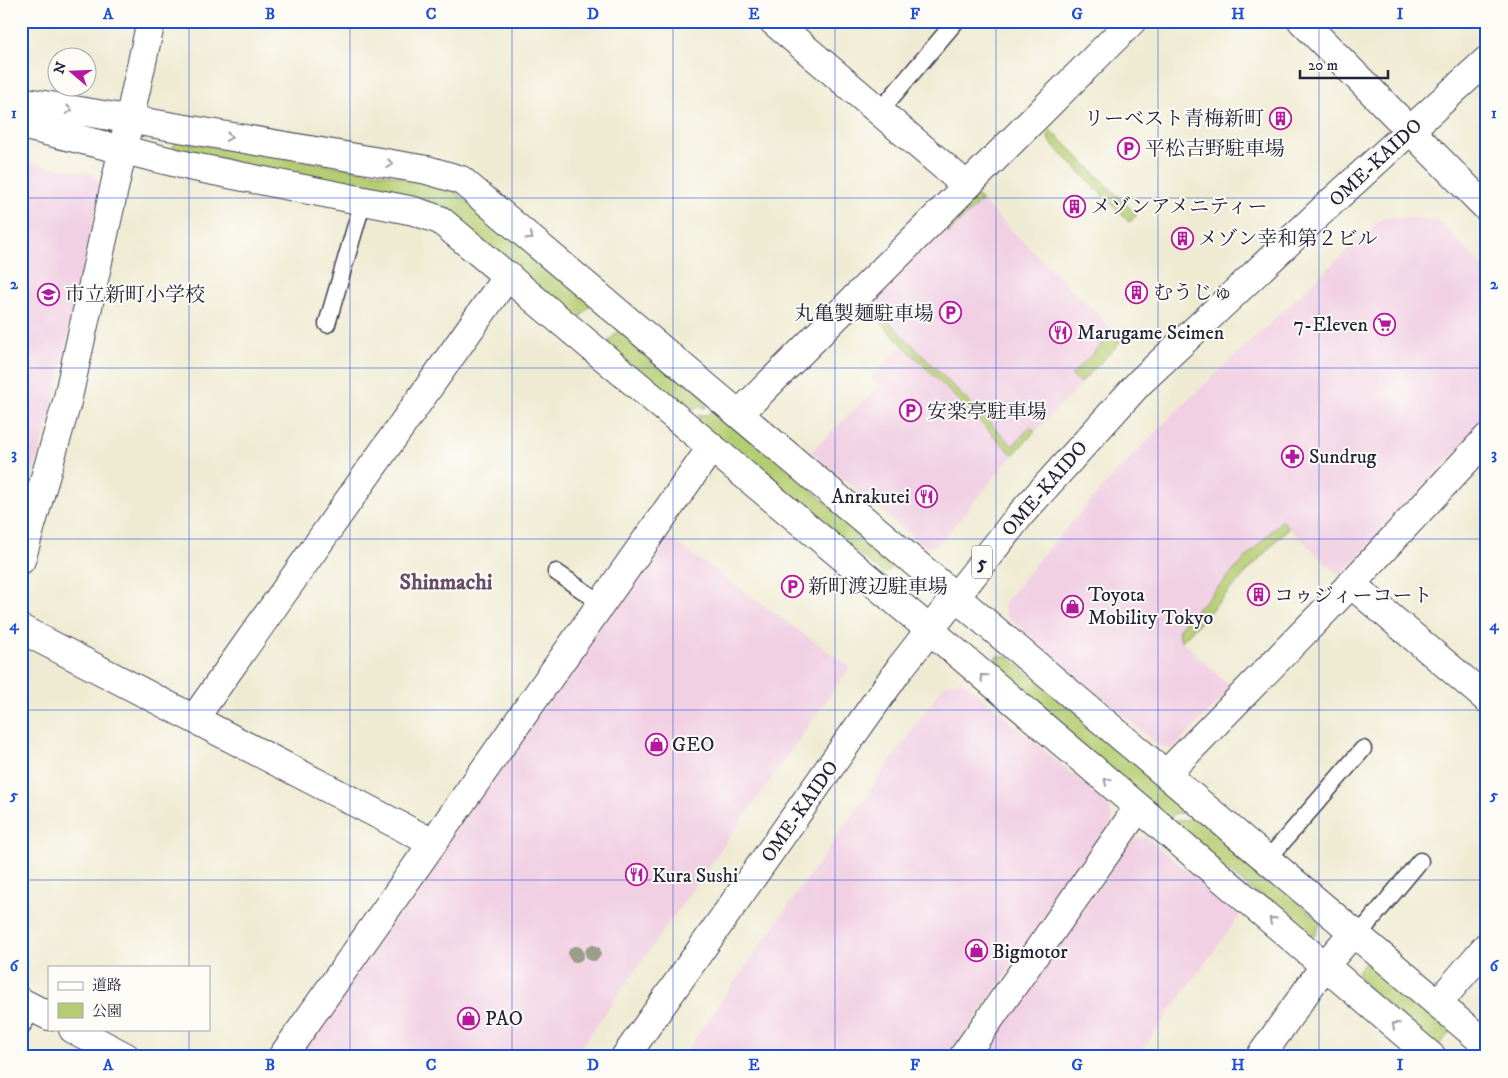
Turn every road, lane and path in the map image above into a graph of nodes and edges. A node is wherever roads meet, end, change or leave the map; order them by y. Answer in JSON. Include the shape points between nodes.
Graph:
{"nodes":[{"id":1,"x":151,"y":21,"type":"edge"},
{"id":2,"x":956,"y":21,"type":"edge"},
{"id":3,"x":1132,"y":21,"type":"edge"},
{"id":4,"x":1302,"y":21,"type":"edge"},
{"id":5,"x":783,"y":24,"type":"edge"},
{"id":6,"x":1487,"y":60,"type":"edge"},
{"id":7,"x":21,"y":101,"type":"edge"},
{"id":8,"x":879,"y":112,"type":"junction"},
{"id":9,"x":131,"y":120,"type":"junction"},
{"id":10,"x":21,"y":125,"type":"edge"},
{"id":11,"x":1410,"y":130,"type":"junction"},
{"id":12,"x":122,"y":152,"type":"junction"},
{"id":13,"x":967,"y":186,"type":"junction"},
{"id":14,"x":363,"y":201,"type":"junction"},
{"id":15,"x":1487,"y":208,"type":"edge"},
{"id":16,"x":508,"y":275,"type":"junction"},
{"id":17,"x":327,"y":324,"type":"dead end"},
{"id":18,"x":739,"y":414,"type":"junction"},
{"id":19,"x":1487,"y":438,"type":"edge"},
{"id":20,"x":711,"y":448,"type":"junction"},
{"id":21,"x":21,"y":560,"type":"edge"},
{"id":22,"x":556,"y":572,"type":"dead end"},
{"id":23,"x":1351,"y":584,"type":"junction"},
{"id":24,"x":955,"y":598,"type":"junction"},
{"id":25,"x":601,"y":603,"type":"junction"},
{"id":26,"x":21,"y":629,"type":"edge"},
{"id":27,"x":930,"y":630,"type":"junction"},
{"id":28,"x":1487,"y":699,"type":"edge"},
{"id":29,"x":194,"y":719,"type":"junction"},
{"id":30,"x":1363,"y":748,"type":"dead end"},
{"id":31,"x":1166,"y":774,"type":"junction"},
{"id":32,"x":1138,"y":808,"type":"junction"},
{"id":33,"x":431,"y":842,"type":"junction"},
{"id":34,"x":1267,"y":860,"type":"junction"},
{"id":35,"x":1420,"y":861,"type":"dead end"},
{"id":36,"x":1354,"y":932,"type":"junction"},
{"id":37,"x":1487,"y":946,"type":"edge"},
{"id":38,"x":1325,"y":965,"type":"junction"},
{"id":39,"x":1438,"y":1003,"type":"junction"},
{"id":40,"x":75,"y":1030,"type":"edge"},
{"id":41,"x":1487,"y":1045,"type":"edge"},
{"id":42,"x":126,"y":1057,"type":"edge"},
{"id":43,"x":282,"y":1057,"type":"edge"},
{"id":44,"x":625,"y":1057,"type":"edge"},
{"id":45,"x":963,"y":1057,"type":"edge"},
{"id":46,"x":1260,"y":1057,"type":"edge"},
{"id":47,"x":1432,"y":1057,"type":"edge"}],
"edges":[{"from":1,"to":9,"type":"street"},
{"from":2,"to":8,"type":"lane"},
{"from":3,"to":13,"type":"street"},
{"from":4,"to":11,"type":"street"},
{"from":5,"to":8,"type":"street"},
{"from":6,"to":11,"type":"street","name":"OME-KAIDO","number":"5"},
{"from":7,"to":9,"type":"street","one_way":true},
{"from":8,"to":13,"type":"street"},
{"from":9,"to":12,"type":"street"},
{"from":9,"to":18,"type":"street","one_way":true,"via":[[427,170],[461,180]]},
{"from":10,"to":12,"type":"street"},
{"from":11,"to":15,"type":"street"},
{"from":11,"to":24,"type":"street","name":"OME-KAIDO","number":"5","via":[[1139,383],[1020,515]]},
{"from":12,"to":14,"type":"street"},
{"from":12,"to":21,"type":"street","via":[[67,402]]},
{"from":13,"to":18,"type":"street"},
{"from":14,"to":16,"type":"street","via":[[414,211],[440,220]]},
{"from":14,"to":17,"type":"lane"},
{"from":16,"to":20,"type":"street"},
{"from":16,"to":29,"type":"street"},
{"from":18,"to":24,"type":"street"},
{"from":19,"to":23,"type":"street"},
{"from":20,"to":25,"type":"street"},
{"from":20,"to":27,"type":"street"},
{"from":22,"to":25,"type":"lane"},
{"from":23,"to":28,"type":"street"},
{"from":23,"to":31,"type":"street"},
{"from":24,"to":27,"type":"street","name":"OME-KAIDO","number":"5"},
{"from":24,"to":31,"type":"street"},
{"from":25,"to":33,"type":"street"},
{"from":26,"to":29,"type":"street"},
{"from":32,"to":27,"type":"street","one_way":true},
{"from":27,"to":44,"type":"street","name":"OME-KAIDO","number":"5"},
{"from":29,"to":33,"type":"street"},
{"from":30,"to":34,"type":"lane"},
{"from":31,"to":34,"type":"street"},
{"from":38,"to":32,"type":"street","one_way":true},
{"from":32,"to":45,"type":"street"},
{"from":33,"to":43,"type":"street"},
{"from":34,"to":36,"type":"street"},
{"from":35,"to":36,"type":"lane","via":[[1366,926]]},
{"from":36,"to":38,"type":"street"},
{"from":36,"to":39,"type":"street"},
{"from":37,"to":39,"type":"street"},
{"from":38,"to":46,"type":"street"},
{"from":47,"to":38,"type":"street","one_way":true},
{"from":39,"to":41,"type":"street"},
{"from":40,"to":42,"type":"street"}]}
